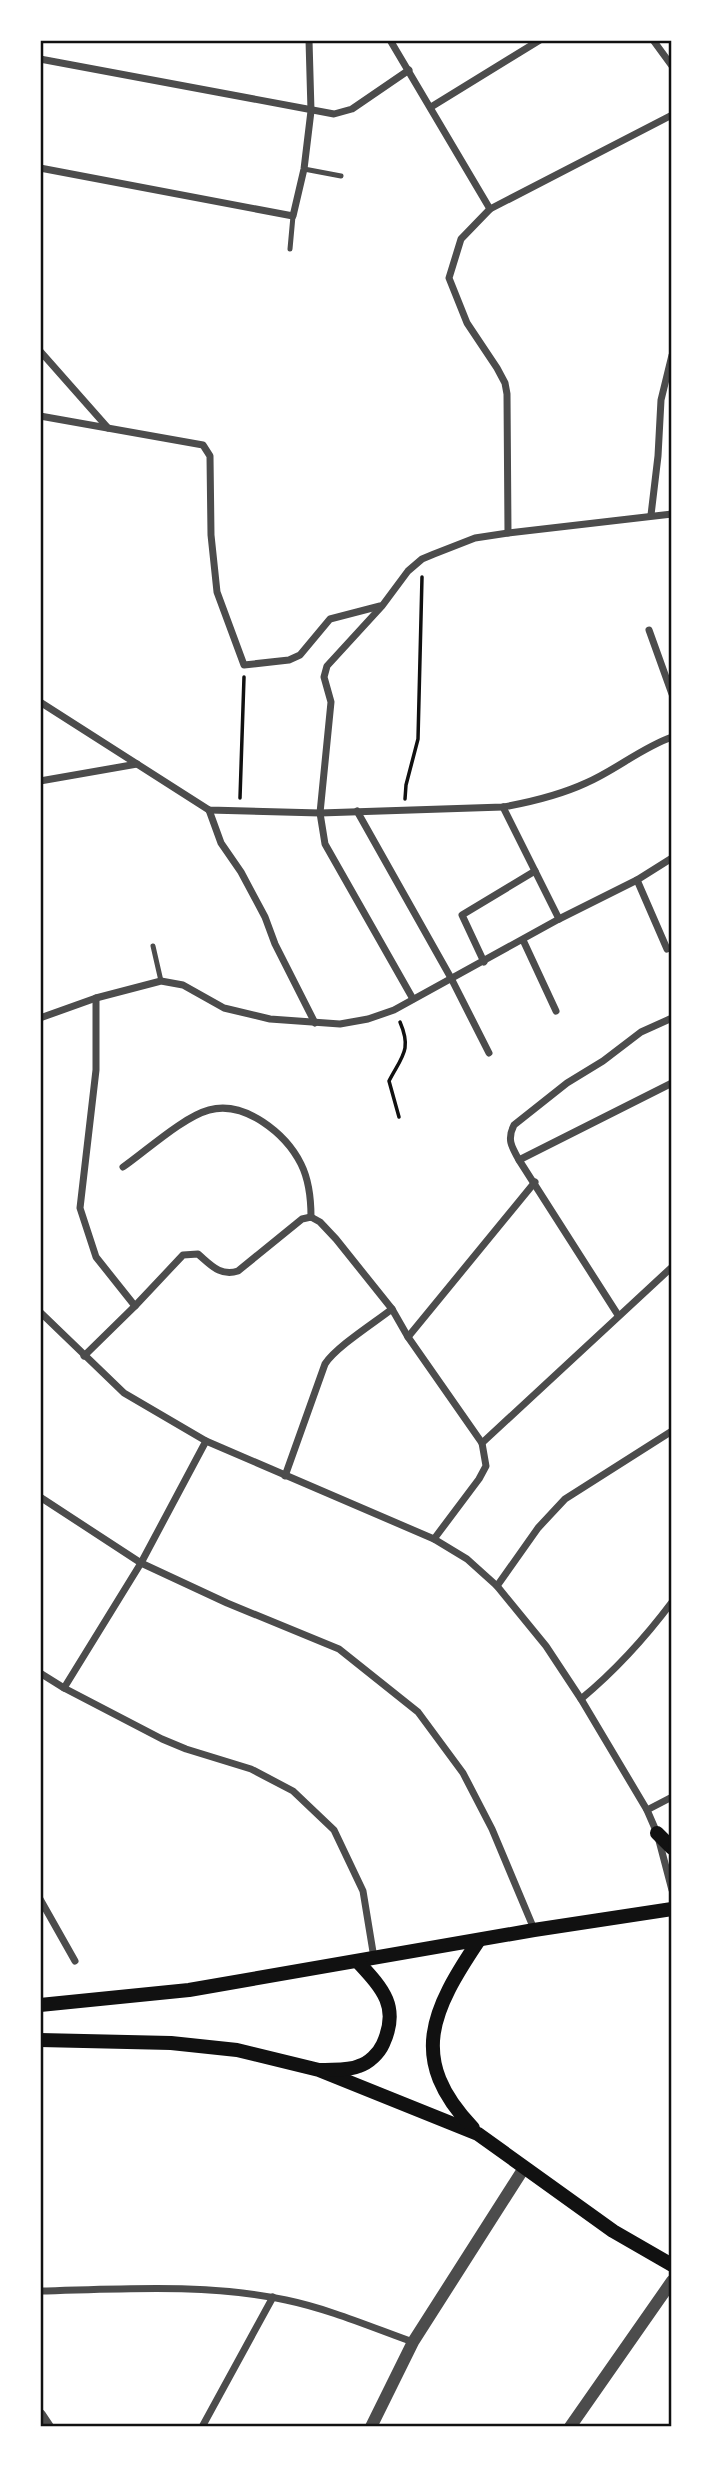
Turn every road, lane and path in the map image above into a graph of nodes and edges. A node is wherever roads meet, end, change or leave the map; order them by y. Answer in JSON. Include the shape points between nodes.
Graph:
{"nodes":[{"id":1,"x":309,"y":40,"type":"edge"},
{"id":2,"x":390,"y":40,"type":"edge"},
{"id":3,"x":540,"y":40,"type":"edge"},
{"id":4,"x":653,"y":40,"type":"edge"},
{"id":5,"x":40,"y":59,"type":"edge"},
{"id":6,"x":672,"y":66,"type":"edge"},
{"id":7,"x":409,"y":70,"type":"junction"},
{"id":8,"x":432,"y":107,"type":"junction"},
{"id":9,"x":311,"y":111,"type":"junction"},
{"id":10,"x":672,"y":115,"type":"edge"},
{"id":11,"x":40,"y":167,"type":"edge"},
{"id":12,"x":304,"y":169,"type":"junction"},
{"id":13,"x":341,"y":176,"type":"dead end"},
{"id":14,"x":490,"y":209,"type":"junction"},
{"id":15,"x":293,"y":216,"type":"junction"},
{"id":16,"x":290,"y":249,"type":"dead end"},
{"id":17,"x":40,"y":351,"type":"edge"},
{"id":18,"x":672,"y":355,"type":"edge"},
{"id":19,"x":40,"y":416,"type":"edge"},
{"id":20,"x":108,"y":428,"type":"junction"},
{"id":21,"x":672,"y":514,"type":"edge"},
{"id":22,"x":651,"y":515,"type":"junction"},
{"id":23,"x":508,"y":533,"type":"junction"},
{"id":24,"x":422,"y":559,"type":"junction"},
{"id":25,"x":382,"y":606,"type":"junction"},
{"id":26,"x":649,"y":629,"type":"dead end"},
{"id":27,"x":244,"y":665,"type":"junction"},
{"id":28,"x":672,"y":694,"type":"edge"},
{"id":29,"x":40,"y":702,"type":"edge"},
{"id":30,"x":672,"y":737,"type":"edge"},
{"id":31,"x":138,"y":764,"type":"junction"},
{"id":32,"x":40,"y":781,"type":"edge"},
{"id":33,"x":503,"y":807,"type":"junction"},
{"id":34,"x":209,"y":810,"type":"junction"},
{"id":35,"x":240,"y":811,"type":"junction"},
{"id":36,"x":357,"y":811,"type":"junction"},
{"id":37,"x":405,"y":811,"type":"junction"},
{"id":38,"x":320,"y":813,"type":"junction"},
{"id":39,"x":672,"y":858,"type":"edge"},
{"id":40,"x":535,"y":872,"type":"junction"},
{"id":41,"x":637,"y":880,"type":"junction"},
{"id":42,"x":559,"y":919,"type":"junction"},
{"id":43,"x":523,"y":940,"type":"junction"},
{"id":44,"x":153,"y":946,"type":"dead end"},
{"id":45,"x":667,"y":949,"type":"dead end"},
{"id":46,"x":484,"y":962,"type":"junction"},
{"id":47,"x":451,"y":978,"type":"junction"},
{"id":48,"x":161,"y":981,"type":"junction"},
{"id":49,"x":96,"y":998,"type":"junction"},
{"id":50,"x":413,"y":999,"type":"junction"},
{"id":51,"x":394,"y":1010,"type":"junction"},
{"id":52,"x":556,"y":1011,"type":"dead end"},
{"id":53,"x":40,"y":1018,"type":"edge"},
{"id":54,"x":672,"y":1018,"type":"edge"},
{"id":55,"x":315,"y":1023,"type":"junction"},
{"id":56,"x":489,"y":1053,"type":"dead end"},
{"id":57,"x":672,"y":1083,"type":"edge"},
{"id":58,"x":399,"y":1117,"type":"dead end"},
{"id":59,"x":519,"y":1160,"type":"junction"},
{"id":60,"x":123,"y":1167,"type":"dead end"},
{"id":61,"x":535,"y":1182,"type":"junction"},
{"id":62,"x":311,"y":1217,"type":"junction"},
{"id":63,"x":672,"y":1267,"type":"edge"},
{"id":64,"x":135,"y":1307,"type":"junction"},
{"id":65,"x":392,"y":1309,"type":"junction"},
{"id":66,"x":40,"y":1312,"type":"edge"},
{"id":67,"x":618,"y":1315,"type":"junction"},
{"id":68,"x":408,"y":1337,"type":"junction"},
{"id":69,"x":84,"y":1356,"type":"junction"},
{"id":70,"x":672,"y":1431,"type":"edge"},
{"id":71,"x":206,"y":1441,"type":"junction"},
{"id":72,"x":482,"y":1443,"type":"junction"},
{"id":73,"x":285,"y":1476,"type":"junction"},
{"id":74,"x":40,"y":1497,"type":"edge"},
{"id":75,"x":434,"y":1539,"type":"junction"},
{"id":76,"x":141,"y":1563,"type":"junction"},
{"id":77,"x":497,"y":1586,"type":"junction"},
{"id":78,"x":672,"y":1601,"type":"edge"},
{"id":79,"x":40,"y":1673,"type":"edge"},
{"id":80,"x":64,"y":1688,"type":"junction"},
{"id":81,"x":581,"y":1699,"type":"junction"},
{"id":82,"x":672,"y":1797,"type":"edge"},
{"id":83,"x":647,"y":1810,"type":"junction"},
{"id":84,"x":657,"y":1833,"type":"junction"},
{"id":85,"x":672,"y":1848,"type":"edge"},
{"id":86,"x":672,"y":1890,"type":"edge"},
{"id":87,"x":40,"y":1899,"type":"edge"},
{"id":88,"x":672,"y":1909,"type":"edge"},
{"id":89,"x":534,"y":1930,"type":"junction"},
{"id":90,"x":479,"y":1940,"type":"junction"},
{"id":91,"x":374,"y":1958,"type":"junction"},
{"id":92,"x":75,"y":1961,"type":"dead end"},
{"id":93,"x":358,"y":1962,"type":"junction"},
{"id":94,"x":40,"y":2005,"type":"edge"},
{"id":95,"x":40,"y":2040,"type":"edge"},
{"id":96,"x":319,"y":2070,"type":"junction"},
{"id":97,"x":478,"y":2134,"type":"junction"},
{"id":98,"x":523,"y":2168,"type":"junction"},
{"id":99,"x":672,"y":2265,"type":"edge"},
{"id":100,"x":672,"y":2281,"type":"edge"},
{"id":101,"x":40,"y":2291,"type":"edge"},
{"id":102,"x":273,"y":2297,"type":"junction"},
{"id":103,"x":413,"y":2342,"type":"junction"},
{"id":104,"x":40,"y":2416,"type":"edge"},
{"id":105,"x":48,"y":2427,"type":"edge"},
{"id":106,"x":202,"y":2427,"type":"edge"},
{"id":107,"x":371,"y":2427,"type":"edge"},
{"id":108,"x":570,"y":2427,"type":"edge"}],
"edges":[{"from":1,"to":9,"type":"street"},
{"from":2,"to":7,"type":"street"},
{"from":3,"to":8,"type":"street"},
{"from":4,"to":6,"type":"street"},
{"from":5,"to":9,"type":"street"},
{"from":7,"to":8,"type":"street"},
{"from":7,"to":9,"type":"street","via":[[352,109],[334,114]]},
{"from":8,"to":14,"type":"street"},
{"from":9,"to":12,"type":"street"},
{"from":10,"to":14,"type":"street"},
{"from":11,"to":15,"type":"street"},
{"from":12,"to":13,"type":"lane"},
{"from":12,"to":15,"type":"street"},
{"from":14,"to":23,"type":"street","via":[[461,239],[449,278],[467,323],[505,383]]},
{"from":15,"to":16,"type":"lane"},
{"from":17,"to":20,"type":"street"},
{"from":18,"to":22,"type":"street","via":[[661,400]]},
{"from":19,"to":20,"type":"street"},
{"from":20,"to":27,"type":"street","via":[[203,445],[210,456],[217,592]]},
{"from":21,"to":22,"type":"street"},
{"from":22,"to":23,"type":"street"},
{"from":23,"to":24,"type":"street","via":[[475,538]]},
{"from":24,"to":25,"type":"street"},
{"from":24,"to":37,"type":"path","via":[[418,739],[406,785]]},
{"from":25,"to":27,"type":"street","via":[[330,619],[300,655],[289,660]]},
{"from":25,"to":38,"type":"street","via":[[327,666],[324,677],[331,702]]},
{"from":26,"to":28,"type":"street"},
{"from":27,"to":35,"type":"path"},
{"from":29,"to":31,"type":"street"},
{"from":30,"to":33,"type":"street","via":[[586,783],[533,802]]},
{"from":31,"to":32,"type":"street"},
{"from":31,"to":34,"type":"street"},
{"from":33,"to":37,"type":"street"},
{"from":33,"to":40,"type":"street"},
{"from":34,"to":35,"type":"street"},
{"from":34,"to":55,"type":"street","via":[[221,843],[265,917]]},
{"from":35,"to":38,"type":"street"},
{"from":36,"to":37,"type":"street"},
{"from":36,"to":38,"type":"street"},
{"from":36,"to":47,"type":"street"},
{"from":38,"to":50,"type":"street","via":[[325,844]]},
{"from":39,"to":41,"type":"street"},
{"from":40,"to":42,"type":"street"},
{"from":40,"to":46,"type":"street","via":[[462,915]]},
{"from":41,"to":42,"type":"street"},
{"from":41,"to":45,"type":"street"},
{"from":42,"to":43,"type":"street"},
{"from":43,"to":46,"type":"street"},
{"from":43,"to":52,"type":"street"},
{"from":44,"to":48,"type":"lane"},
{"from":46,"to":47,"type":"street"},
{"from":47,"to":50,"type":"street"},
{"from":47,"to":56,"type":"street"},
{"from":48,"to":49,"type":"street"},
{"from":48,"to":55,"type":"street","via":[[183,985],[224,1008]]},
{"from":49,"to":53,"type":"street"},
{"from":49,"to":64,"type":"street","via":[[96,1070],[80,1208],[96,1257]]},
{"from":50,"to":51,"type":"street"},
{"from":51,"to":55,"type":"street","via":[[340,1024]]},
{"from":51,"to":58,"type":"path","via":[[407,1040],[389,1081]]},
{"from":54,"to":59,"type":"street","via":[[641,1032],[514,1125],[510,1143]]},
{"from":57,"to":59,"type":"street"},
{"from":59,"to":61,"type":"street"},
{"from":60,"to":62,"type":"street","via":[[193,1117],[211,1109],[241,1110],[290,1144],[303,1166]]},
{"from":61,"to":67,"type":"street"},
{"from":61,"to":68,"type":"street"},
{"from":62,"to":64,"type":"street","via":[[302,1219],[230,1274],[220,1272],[198,1254],[183,1255]]},
{"from":62,"to":65,"type":"street","via":[[336,1239]]},
{"from":63,"to":67,"type":"street"},
{"from":64,"to":69,"type":"street"},
{"from":65,"to":68,"type":"street"},
{"from":65,"to":73,"type":"street","via":[[332,1352]]},
{"from":66,"to":69,"type":"street"},
{"from":67,"to":72,"type":"street"},
{"from":68,"to":72,"type":"street"},
{"from":69,"to":71,"type":"street","via":[[124,1393]]},
{"from":70,"to":77,"type":"street","via":[[565,1499]]},
{"from":71,"to":73,"type":"street"},
{"from":71,"to":76,"type":"street"},
{"from":72,"to":75,"type":"street","via":[[486,1466]]},
{"from":73,"to":75,"type":"street"},
{"from":74,"to":76,"type":"street"},
{"from":75,"to":77,"type":"street","via":[[467,1559]]},
{"from":76,"to":80,"type":"street"},
{"from":76,"to":89,"type":"street","via":[[339,1649],[418,1712],[469,1784]]},
{"from":77,"to":81,"type":"street","via":[[546,1646]]},
{"from":78,"to":81,"type":"street","via":[[644,1639]]},
{"from":79,"to":80,"type":"street"},
{"from":80,"to":91,"type":"street","via":[[162,1739],[251,1769],[293,1791],[334,1830],[363,1891]]},
{"from":81,"to":83,"type":"street"},
{"from":82,"to":83,"type":"street"},
{"from":83,"to":84,"type":"street"},
{"from":84,"to":85,"type":"main road"},
{"from":84,"to":86,"type":"street"},
{"from":87,"to":92,"type":"street"},
{"from":88,"to":89,"type":"main road"},
{"from":89,"to":90,"type":"main road"},
{"from":90,"to":91,"type":"main road"},
{"from":90,"to":97,"type":"main road","via":[[453,1979],[432,2031],[433,2055],[443,2087]]},
{"from":91,"to":93,"type":"main road"},
{"from":93,"to":94,"type":"main road","via":[[189,1990]]},
{"from":93,"to":96,"type":"main road","via":[[387,2000],[390,2030],[379,2052],[360,2066]]},
{"from":95,"to":96,"type":"main road","via":[[171,2043],[237,2050]]},
{"from":96,"to":97,"type":"main road"},
{"from":97,"to":98,"type":"main road"},
{"from":98,"to":99,"type":"main road","via":[[613,2231]]},
{"from":98,"to":103,"type":"street"},
{"from":100,"to":108,"type":"street"},
{"from":101,"to":102,"type":"street","via":[[181,2288]]},
{"from":102,"to":103,"type":"street"},
{"from":102,"to":106,"type":"street"},
{"from":103,"to":107,"type":"street"},
{"from":104,"to":105,"type":"street"}]}
